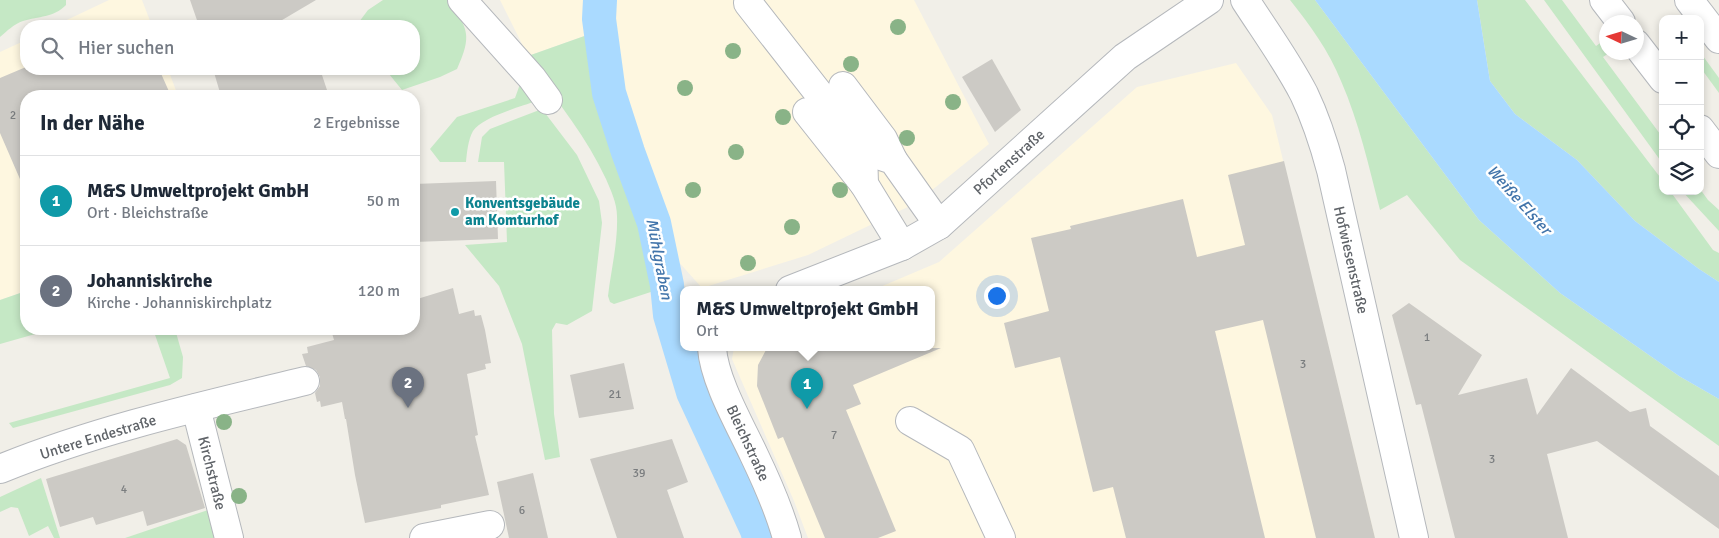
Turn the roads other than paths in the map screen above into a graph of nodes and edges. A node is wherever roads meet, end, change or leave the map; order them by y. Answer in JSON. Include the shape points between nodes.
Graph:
{"nodes":[{"id":1,"x":462,"y":0,"type":"edge"},
{"id":2,"x":1209,"y":0,"type":"edge"},
{"id":3,"x":1245,"y":0,"type":"edge"},
{"id":4,"x":1604,"y":0,"type":"edge"},
{"id":5,"x":1689,"y":0,"type":"edge"},
{"id":6,"x":748,"y":3,"type":"dead end"},
{"id":7,"x":1615,"y":15,"type":"edge"},
{"id":8,"x":1719,"y":39,"type":"edge"},
{"id":9,"x":1644,"y":54,"type":"edge"},
{"id":10,"x":1659,"y":74,"type":"edge"},
{"id":11,"x":843,"y":86,"type":"dead end"},
{"id":12,"x":548,"y":100,"type":"dead end"},
{"id":13,"x":807,"y":112,"type":"dead end"},
{"id":14,"x":1704,"y":134,"type":"edge"},
{"id":15,"x":863,"y":150,"type":"junction"},
{"id":16,"x":1719,"y":154,"type":"edge"},
{"id":17,"x":893,"y":160,"type":"junction"},
{"id":18,"x":864,"y":184,"type":"junction"},
{"id":19,"x":939,"y":226,"type":"junction"},
{"id":20,"x":902,"y":246,"type":"junction"},
{"id":21,"x":800,"y":286,"type":"edge"},
{"id":22,"x":712,"y":351,"type":"edge"},
{"id":23,"x":305,"y":381,"type":"dead end"},
{"id":24,"x":196,"y":408,"type":"junction"},
{"id":25,"x":910,"y":421,"type":"dead end"},
{"id":26,"x":0,"y":469,"type":"edge"},
{"id":27,"x":490,"y":525,"type":"dead end"},
{"id":28,"x":229,"y":538,"type":"edge"},
{"id":29,"x":424,"y":538,"type":"edge"},
{"id":30,"x":787,"y":538,"type":"edge"},
{"id":31,"x":1001,"y":538,"type":"edge"},
{"id":32,"x":1414,"y":538,"type":"edge"}],
"edges":[{"from":1,"to":12,"type":"street"},
{"from":2,"to":19,"type":"street","name":"Pfortenstraße","via":[[1125,57]]},
{"from":3,"to":32,"type":"street","name":"Hofwiesenstraße","via":[[1304,94],[1320,131]]},
{"from":4,"to":7,"type":"street"},
{"from":5,"to":8,"type":"street"},
{"from":6,"to":15,"type":"street"},
{"from":9,"to":10,"type":"street"},
{"from":11,"to":17,"type":"street","via":[[883,138]]},
{"from":13,"to":18,"type":"street"},
{"from":14,"to":16,"type":"street"},
{"from":15,"to":17,"type":"street"},
{"from":15,"to":18,"type":"street"},
{"from":17,"to":19,"type":"street"},
{"from":18,"to":20,"type":"street"},
{"from":19,"to":20,"type":"street","name":"Pfortenstraße"},
{"from":20,"to":21,"type":"street","name":"Pfortenstraße"},
{"from":22,"to":30,"type":"street","name":"Bleichstraße","via":[[726,395],[780,514]]},
{"from":23,"to":24,"type":"street","name":"Untere Endestraße"},
{"from":24,"to":26,"type":"street","name":"Untere Endestraße","via":[[99,433]]},
{"from":24,"to":28,"type":"street","name":"Kirchstraße"},
{"from":25,"to":31,"type":"street","via":[[960,450]]},
{"from":27,"to":29,"type":"street"}]}
